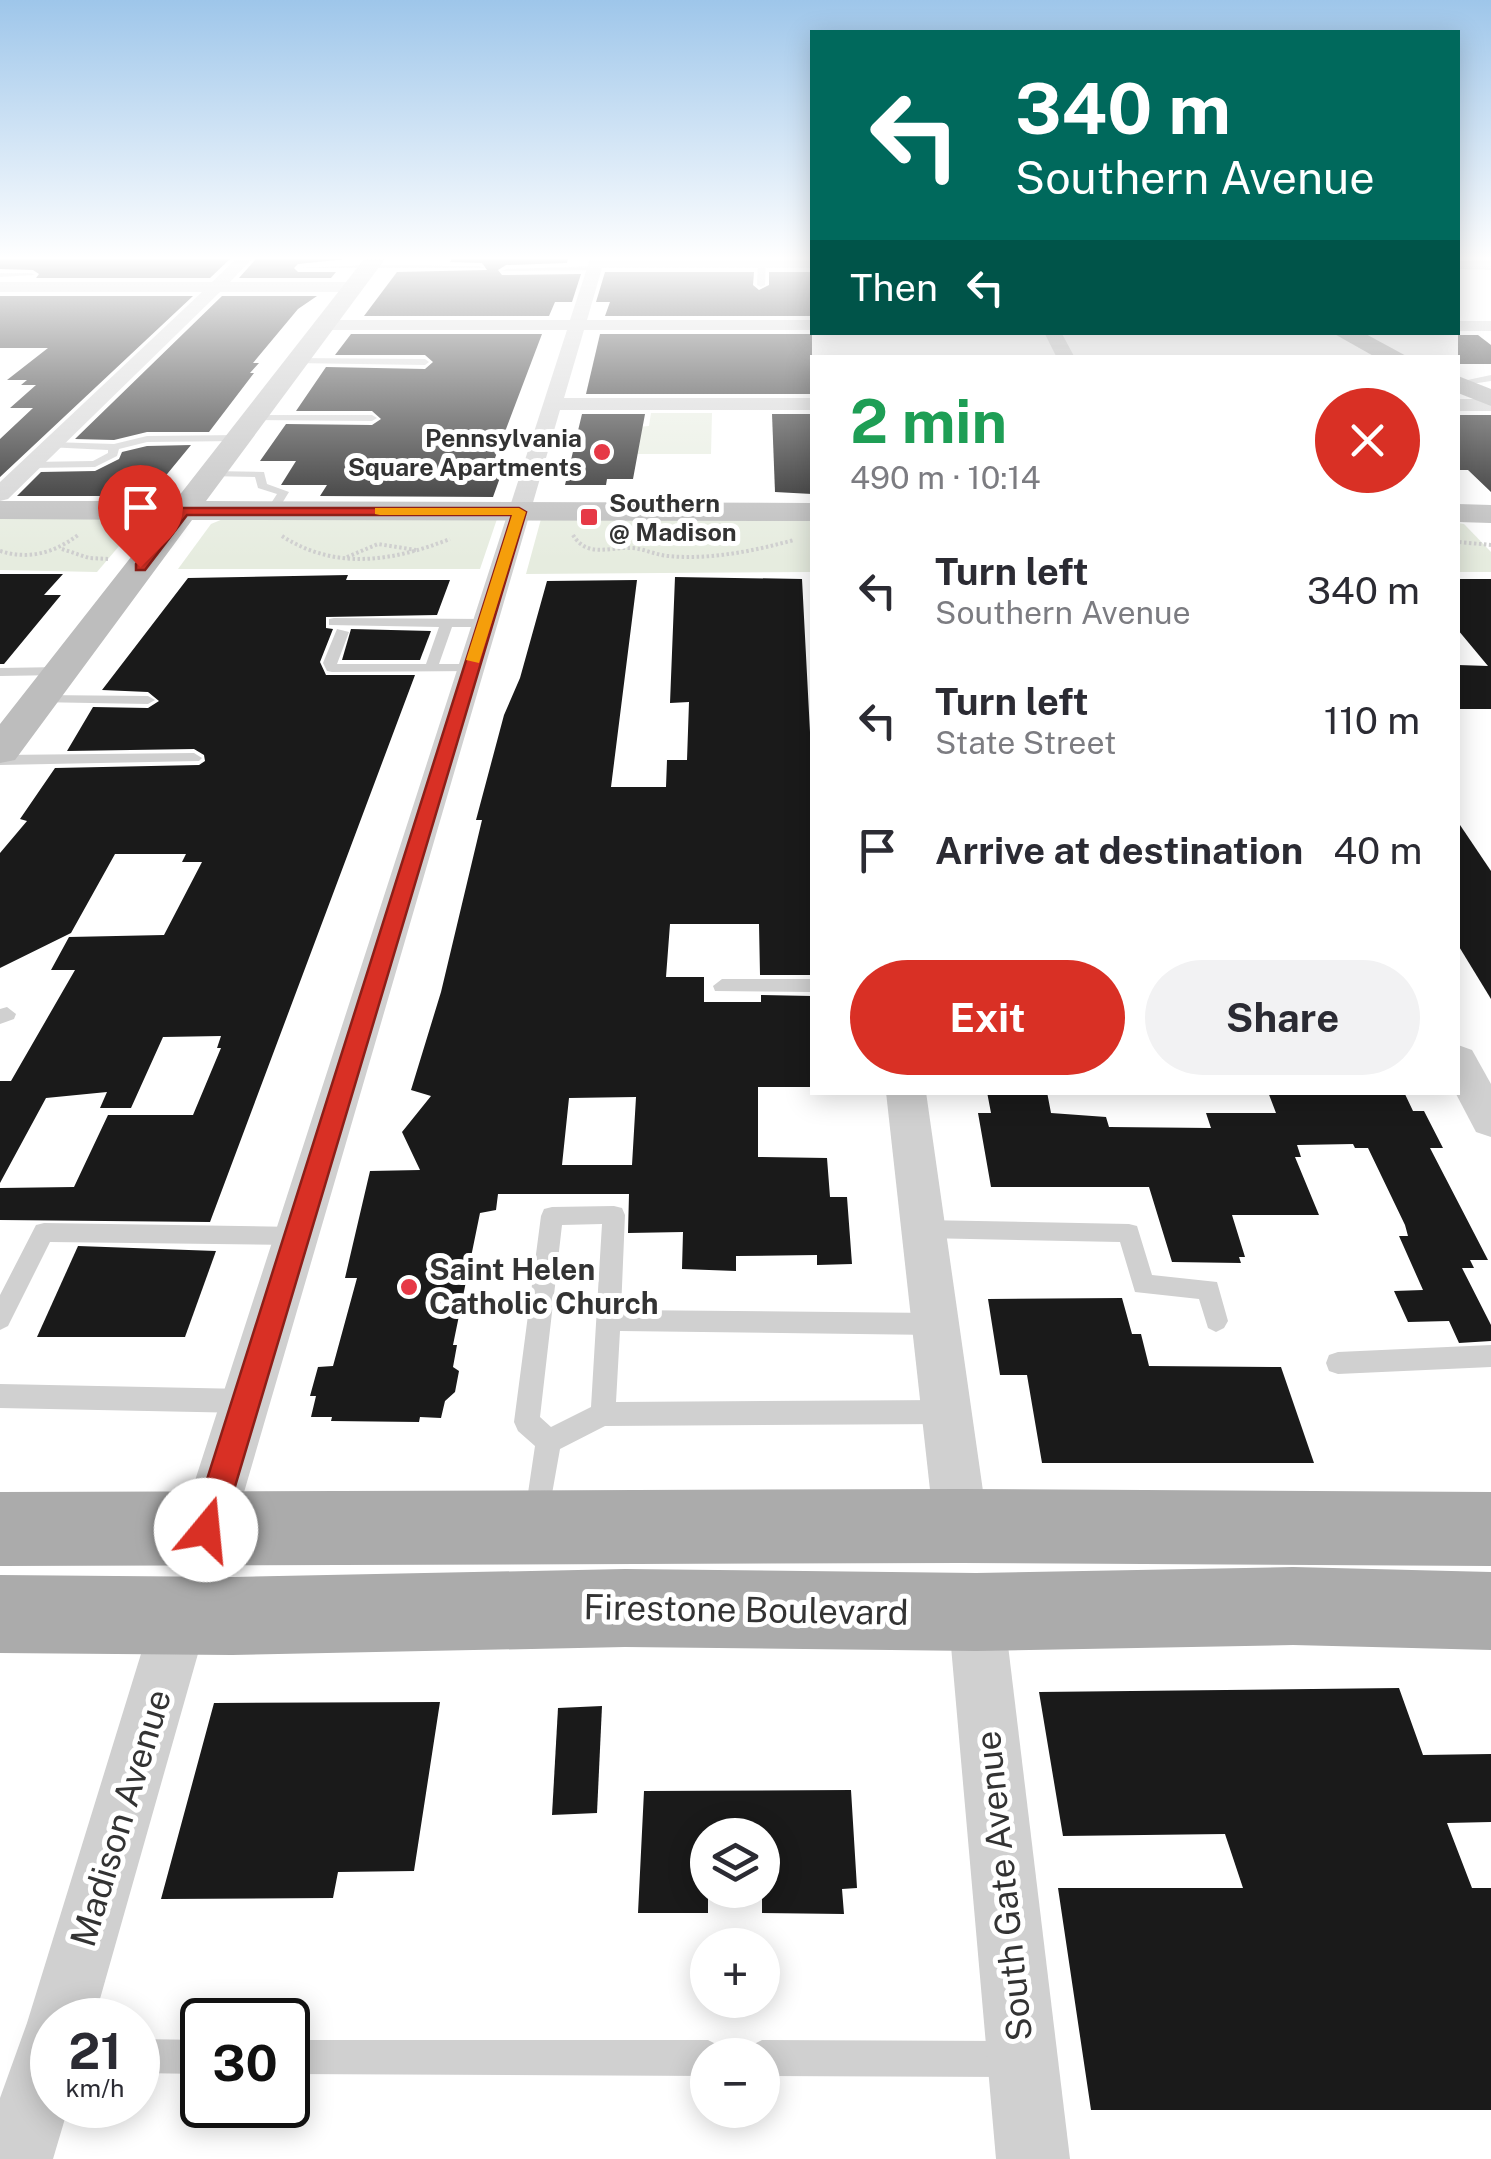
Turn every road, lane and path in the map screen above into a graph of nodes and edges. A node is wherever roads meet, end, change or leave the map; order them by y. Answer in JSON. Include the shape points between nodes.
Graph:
{"nodes":[{"id":1,"x":139,"y":360,"type":"edge"},
{"id":2,"x":566,"y":360,"type":"edge"},
{"id":3,"x":297,"y":361,"type":"joint"},
{"id":4,"x":424,"y":362,"type":"dead end"},
{"id":5,"x":1491,"y":378,"type":"edge"},
{"id":6,"x":1460,"y":384,"type":"edge"},
{"id":7,"x":1460,"y":385,"type":"edge"},
{"id":8,"x":1491,"y":402,"type":"edge"},
{"id":9,"x":552,"y":404,"type":"junction"},
{"id":10,"x":810,"y":404,"type":"edge"},
{"id":11,"x":1460,"y":405,"type":"edge"},
{"id":12,"x":372,"y":418,"type":"dead end"},
{"id":13,"x":246,"y":428,"type":"junction"},
{"id":14,"x":52,"y":445,"type":"junction"},
{"id":15,"x":114,"y":447,"type":"junction"},
{"id":16,"x":31,"y":464,"type":"junction"},
{"id":17,"x":212,"y":474,"type":"junction"},
{"id":18,"x":0,"y":494,"type":"edge"},
{"id":19,"x":0,"y":510,"type":"edge"},
{"id":20,"x":183,"y":511,"type":"junction"},
{"id":21,"x":519,"y":512,"type":"junction"},
{"id":22,"x":810,"y":512,"type":"edge"},
{"id":23,"x":276,"y":523,"type":"junction"},
{"id":24,"x":570,"y":529,"type":"dead end"},
{"id":25,"x":86,"y":530,"type":"dead end"},
{"id":26,"x":456,"y":536,"type":"dead end"},
{"id":27,"x":796,"y":540,"type":"dead end"},
{"id":28,"x":1460,"y":542,"type":"edge"},
{"id":29,"x":1491,"y":545,"type":"edge"},
{"id":30,"x":61,"y":548,"type":"junction"},
{"id":31,"x":418,"y":550,"type":"junction"},
{"id":32,"x":0,"y":551,"type":"edge"},
{"id":33,"x":108,"y":558,"type":"dead end"},
{"id":34,"x":346,"y":558,"type":"junction"},
{"id":35,"x":447,"y":622,"type":"junction"},
{"id":36,"x":485,"y":622,"type":"junction"},
{"id":37,"x":430,"y":668,"type":"junction"},
{"id":38,"x":471,"y":668,"type":"junction"},
{"id":39,"x":0,"y":672,"type":"edge"},
{"id":40,"x":50,"y":685,"type":"junction"},
{"id":41,"x":148,"y":700,"type":"dead end"},
{"id":42,"x":0,"y":751,"type":"edge"},
{"id":43,"x":194,"y":758,"type":"dead end"},
{"id":44,"x":0,"y":760,"type":"edge"},
{"id":45,"x":722,"y":986,"type":"dead end"},
{"id":46,"x":810,"y":986,"type":"edge"},
{"id":47,"x":1460,"y":1064,"type":"edge"},
{"id":48,"x":906,"y":1095,"type":"edge"},
{"id":49,"x":1491,"y":1122,"type":"edge"},
{"id":50,"x":923,"y":1229,"type":"junction"},
{"id":51,"x":296,"y":1236,"type":"junction"},
{"id":52,"x":0,"y":1319,"type":"edge"},
{"id":53,"x":608,"y":1320,"type":"junction"},
{"id":54,"x":1216,"y":1321,"type":"dead end"},
{"id":55,"x":934,"y":1324,"type":"junction"},
{"id":56,"x":1491,"y":1356,"type":"edge"},
{"id":57,"x":1338,"y":1362,"type":"dead end"},
{"id":58,"x":0,"y":1396,"type":"edge"},
{"id":59,"x":246,"y":1401,"type":"junction"},
{"id":60,"x":946,"y":1412,"type":"junction"},
{"id":61,"x":602,"y":1414,"type":"junction"},
{"id":62,"x":548,"y":1442,"type":"junction"},
{"id":63,"x":961,"y":1526,"type":"junction"},
{"id":64,"x":0,"y":1529,"type":"edge"},
{"id":65,"x":206,"y":1530,"type":"junction"},
{"id":66,"x":535,"y":1530,"type":"junction"},
{"id":67,"x":1491,"y":1530,"type":"edge"},
{"id":68,"x":1491,"y":1611,"type":"edge"},
{"id":69,"x":976,"y":1612,"type":"junction"},
{"id":70,"x":0,"y":1614,"type":"edge"},
{"id":71,"x":181,"y":1615,"type":"junction"},
{"id":72,"x":68,"y":1998,"type":"edge"},
{"id":73,"x":310,"y":2057,"type":"edge"},
{"id":74,"x":690,"y":2058,"type":"edge"},
{"id":75,"x":780,"y":2058,"type":"edge"},
{"id":76,"x":1021,"y":2059,"type":"junction"},
{"id":77,"x":30,"y":2117,"type":"edge"},
{"id":78,"x":16,"y":2159,"type":"edge"},
{"id":79,"x":1033,"y":2159,"type":"edge"}],
"edges":[{"from":1,"to":14,"type":"street"},
{"from":2,"to":9,"type":"street"},
{"from":3,"to":4,"type":"lane"},
{"from":3,"to":13,"type":"main road"},
{"from":5,"to":6,"type":"lane"},
{"from":7,"to":8,"type":"main road"},
{"from":8,"to":11,"type":"street"},
{"from":9,"to":10,"type":"street"},
{"from":9,"to":21,"type":"street"},
{"from":12,"to":13,"type":"lane"},
{"from":13,"to":15,"type":"lane"},
{"from":13,"to":17,"type":"main road"},
{"from":14,"to":15,"type":"lane"},
{"from":14,"to":16,"type":"street"},
{"from":15,"to":16,"type":"lane","via":[[114,454],[95,464]]},
{"from":16,"to":18,"type":"street"},
{"from":17,"to":20,"type":"main road"},
{"from":17,"to":23,"type":"lane","via":[[260,474],[262,486],[284,492]]},
{"from":19,"to":20,"type":"main road"},
{"from":20,"to":23,"type":"main road"},
{"from":20,"to":40,"type":"main road"},
{"from":21,"to":22,"type":"main road"},
{"from":21,"to":23,"type":"main road"},
{"from":21,"to":36,"type":"street"},
{"from":23,"to":34,"type":"path","via":[[307,554]]},
{"from":24,"to":27,"type":"path","via":[[574,541],[588,549],[636,548],[661,556],[727,556]]},
{"from":25,"to":30,"type":"path"},
{"from":26,"to":31,"type":"path"},
{"from":28,"to":29,"type":"path"},
{"from":30,"to":32,"type":"path","via":[[29,556]]},
{"from":30,"to":33,"type":"path"},
{"from":31,"to":34,"type":"path"},
{"from":31,"to":34,"type":"path","via":[[378,544]]},
{"from":35,"to":36,"type":"lane"},
{"from":35,"to":37,"type":"lane"},
{"from":35,"to":37,"type":"lane","via":[[338,627],[332,668]]},
{"from":36,"to":38,"type":"street"},
{"from":37,"to":38,"type":"lane"},
{"from":38,"to":51,"type":"street"},
{"from":39,"to":40,"type":"lane"},
{"from":40,"to":41,"type":"lane"},
{"from":40,"to":42,"type":"main road"},
{"from":43,"to":44,"type":"lane"},
{"from":45,"to":46,"type":"lane"},
{"from":47,"to":49,"type":"street"},
{"from":48,"to":50,"type":"street"},
{"from":50,"to":54,"type":"lane","via":[[1129,1233],[1142,1286],[1208,1289]]},
{"from":50,"to":55,"type":"street"},
{"from":51,"to":52,"type":"lane","via":[[44,1232]]},
{"from":51,"to":59,"type":"street"},
{"from":53,"to":55,"type":"lane"},
{"from":53,"to":61,"type":"lane"},
{"from":53,"to":62,"type":"lane","via":[[614,1215],[552,1216],[527,1422]]},
{"from":55,"to":60,"type":"street"},
{"from":56,"to":57,"type":"lane"},
{"from":58,"to":59,"type":"lane"},
{"from":59,"to":65,"type":"street"},
{"from":60,"to":61,"type":"lane"},
{"from":60,"to":63,"type":"street"},
{"from":61,"to":62,"type":"lane"},
{"from":62,"to":66,"type":"lane"},
{"from":63,"to":66,"type":"main road"},
{"from":63,"to":67,"type":"main road"},
{"from":64,"to":65,"type":"main road"},
{"from":65,"to":66,"type":"main road"},
{"from":68,"to":69,"type":"main road","name":"Firestone Boulevard","via":[[1292,1606]]},
{"from":69,"to":71,"type":"main road","name":"Firestone Boulevard","via":[[608,1608]]},
{"from":69,"to":76,"type":"street","name":"South Gate Avenue"},
{"from":70,"to":71,"type":"main road","name":"Firestone Boulevard"},
{"from":71,"to":72,"type":"street","name":"Madison Avenue"},
{"from":73,"to":74,"type":"lane"},
{"from":75,"to":76,"type":"lane"},
{"from":76,"to":79,"type":"street","name":"South Gate Avenue"},
{"from":77,"to":78,"type":"street","name":"Madison Avenue"}]}
